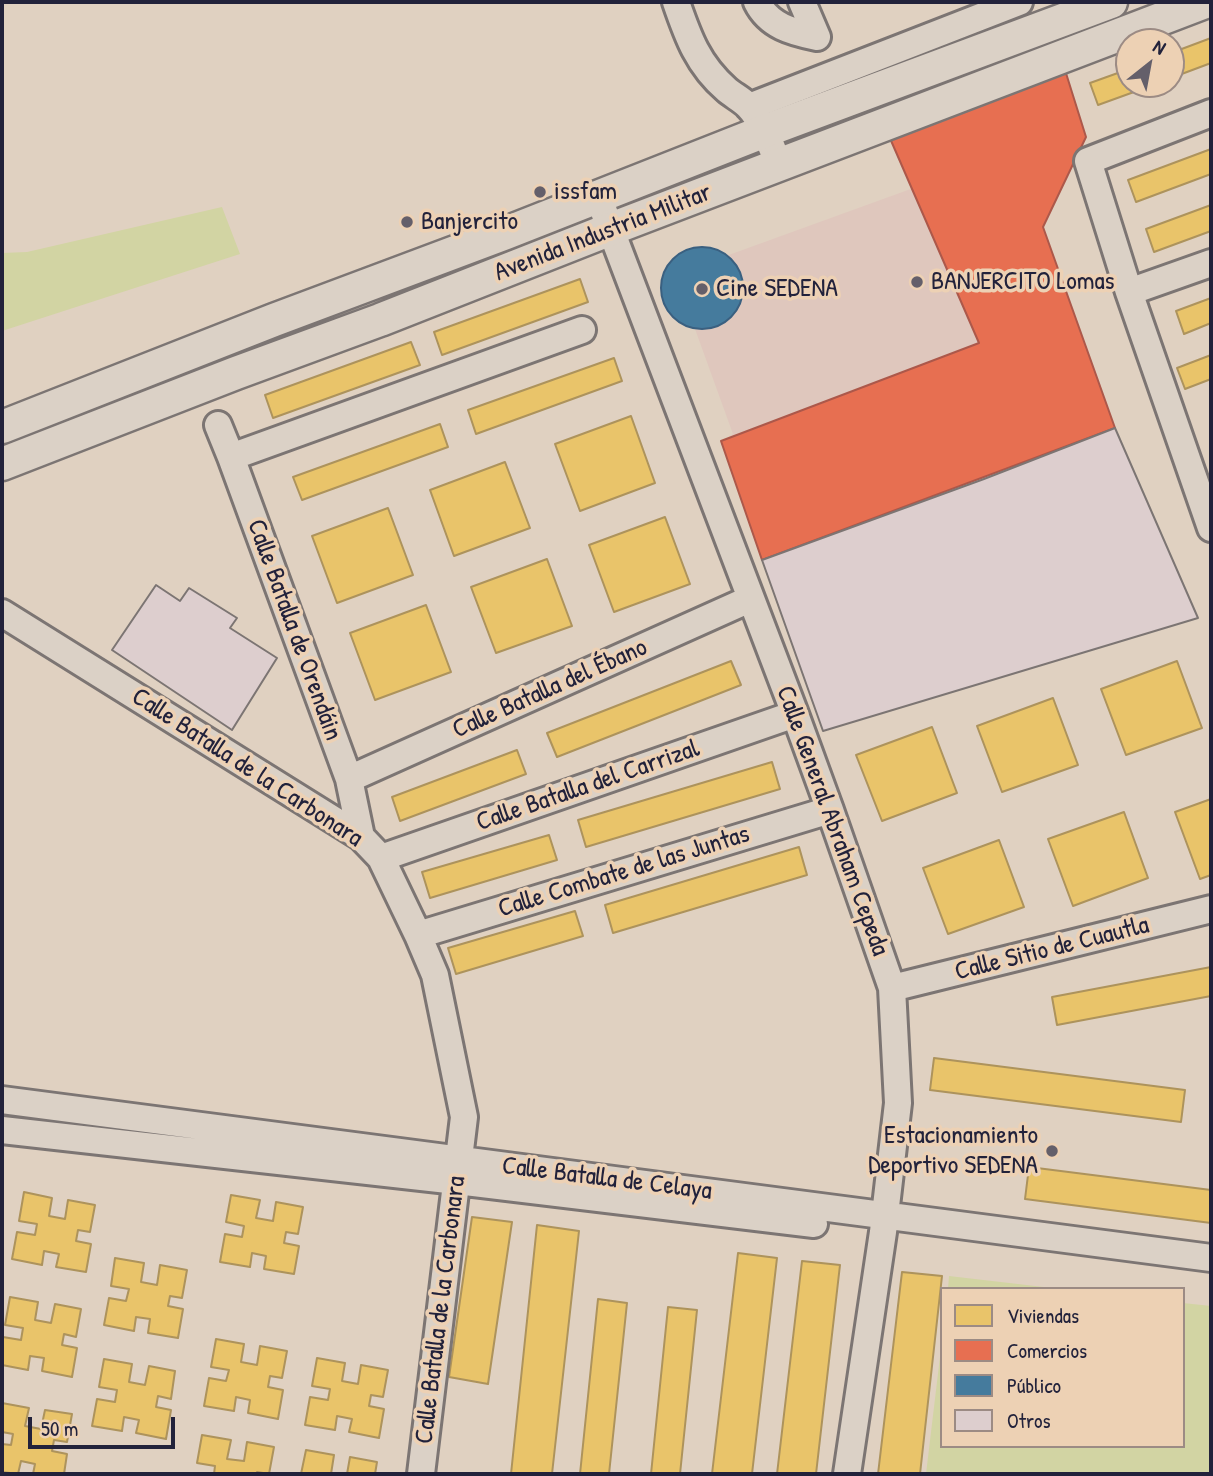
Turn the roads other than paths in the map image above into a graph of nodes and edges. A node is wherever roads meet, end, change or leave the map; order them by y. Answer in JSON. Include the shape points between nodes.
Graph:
{"nodes":[{"id":1,"x":676,"y":2,"type":"edge"},
{"id":2,"x":757,"y":2,"type":"edge"},
{"id":3,"x":802,"y":2,"type":"edge"},
{"id":4,"x":1019,"y":2,"type":"edge"},
{"id":5,"x":1111,"y":2,"type":"edge"},
{"id":6,"x":1205,"y":2,"type":"edge"},
{"id":7,"x":1075,"y":8,"type":"edge"},
{"id":8,"x":1211,"y":113,"type":"edge"},
{"id":9,"x":757,"y":119,"type":"junction"},
{"id":10,"x":779,"y":165,"type":"junction"},
{"id":11,"x":598,"y":197,"type":"junction"},
{"id":12,"x":611,"y":229,"type":"junction"},
{"id":13,"x":1211,"y":263,"type":"edge"},
{"id":14,"x":1129,"y":292,"type":"junction"},
{"id":15,"x":582,"y":330,"type":"dead end"},
{"id":16,"x":218,"y":425,"type":"dead end"},
{"id":17,"x":2,"y":427,"type":"edge"},
{"id":18,"x":231,"y":457,"type":"junction"},
{"id":19,"x":2,"y":464,"type":"edge"},
{"id":20,"x":1204,"y":482,"type":"edge"},
{"id":21,"x":1211,"y":528,"type":"edge"},
{"id":22,"x":750,"y":599,"type":"junction"},
{"id":23,"x":2,"y":613,"type":"edge"},
{"id":24,"x":795,"y":714,"type":"junction"},
{"id":25,"x":349,"y":779,"type":"junction"},
{"id":26,"x":830,"y":810,"type":"junction"},
{"id":27,"x":361,"y":837,"type":"junction"},
{"id":28,"x":381,"y":858,"type":"junction"},
{"id":29,"x":1211,"y":909,"type":"edge"},
{"id":30,"x":418,"y":935,"type":"junction"},
{"id":31,"x":892,"y":988,"type":"junction"},
{"id":32,"x":2,"y":1100,"type":"edge"},
{"id":33,"x":2,"y":1130,"type":"edge"},
{"id":34,"x":458,"y":1171,"type":"junction"},
{"id":35,"x":884,"y":1224,"type":"junction"},
{"id":36,"x":1211,"y":1258,"type":"edge"},
{"id":37,"x":1211,"y":1274,"type":"edge"},
{"id":38,"x":421,"y":1474,"type":"edge"},
{"id":39,"x":847,"y":1474,"type":"edge"}],
"edges":[{"from":1,"to":9,"type":"street","via":[[700,60]]},
{"from":2,"to":3,"type":"street","via":[[776,24],[817,37]]},
{"from":4,"to":9,"type":"street"},
{"from":5,"to":7,"type":"main road","name":"Avenida Industria Militar"},
{"from":6,"to":10,"type":"main road","name":"Avenida Industria Militar"},
{"from":7,"to":9,"type":"main road","name":"Avenida Industria Militar"},
{"from":8,"to":14,"type":"street","via":[[1088,161]]},
{"from":9,"to":10,"type":"street"},
{"from":9,"to":11,"type":"main road","name":"Avenida Industria Militar"},
{"from":10,"to":12,"type":"main road","name":"Avenida Industria Militar"},
{"from":11,"to":12,"type":"street","name":"Calle General Abraham Cepeda"},
{"from":11,"to":17,"type":"main road","name":"Avenida Industria Militar"},
{"from":12,"to":19,"type":"main road","name":"Avenida Industria Militar"},
{"from":12,"to":22,"type":"street","name":"Calle General Abraham Cepeda"},
{"from":13,"to":14,"type":"street"},
{"from":14,"to":20,"type":"street"},
{"from":15,"to":18,"type":"street"},
{"from":16,"to":18,"type":"street","name":"Calle Batalla de Orendáin"},
{"from":18,"to":25,"type":"street","name":"Calle Batalla de Orendáin"},
{"from":20,"to":21,"type":"street"},
{"from":22,"to":24,"type":"street","name":"Calle General Abraham Cepeda"},
{"from":22,"to":25,"type":"street","name":"Calle Batalla del Ébano"},
{"from":23,"to":27,"type":"street","name":"Calle Batalla de la Carbonara"},
{"from":24,"to":26,"type":"street","name":"Calle General Abraham Cepeda"},
{"from":24,"to":28,"type":"street","name":"Calle Batalla del Carrizal"},
{"from":25,"to":27,"type":"street","name":"Calle Batalla de Orendáin"},
{"from":26,"to":30,"type":"street","name":"Calle Combate de las Juntas"},
{"from":26,"to":31,"type":"street","name":"Calle General Abraham Cepeda"},
{"from":27,"to":28,"type":"street","name":"Calle Batalla de la Carbonara"},
{"from":28,"to":30,"type":"street","name":"Calle Batalla de la Carbonara"},
{"from":29,"to":31,"type":"street","name":"Calle Sitio de Cuautla"},
{"from":30,"to":34,"type":"street","name":"Calle Batalla de la Carbonara","via":[[435,975],[464,1117]]},
{"from":31,"to":35,"type":"street","name":"Calle General Abraham Cepeda","via":[[898,1103]]},
{"from":32,"to":34,"type":"street","name":"Calle Batalla de Celaya"},
{"from":33,"to":34,"type":"street","name":"Calle Batalla de Celaya"},
{"from":34,"to":35,"type":"street","name":"Calle Batalla de Celaya"},
{"from":34,"to":38,"type":"street","name":"Calle Batalla de la Carbonara"},
{"from":35,"to":36,"type":"street","name":"Calle Batalla de Celaya"},
{"from":35,"to":37,"type":"street","name":"Calle Batalla de Celaya"},
{"from":35,"to":39,"type":"street","name":"Calle General Abraham Cepeda"}]}
